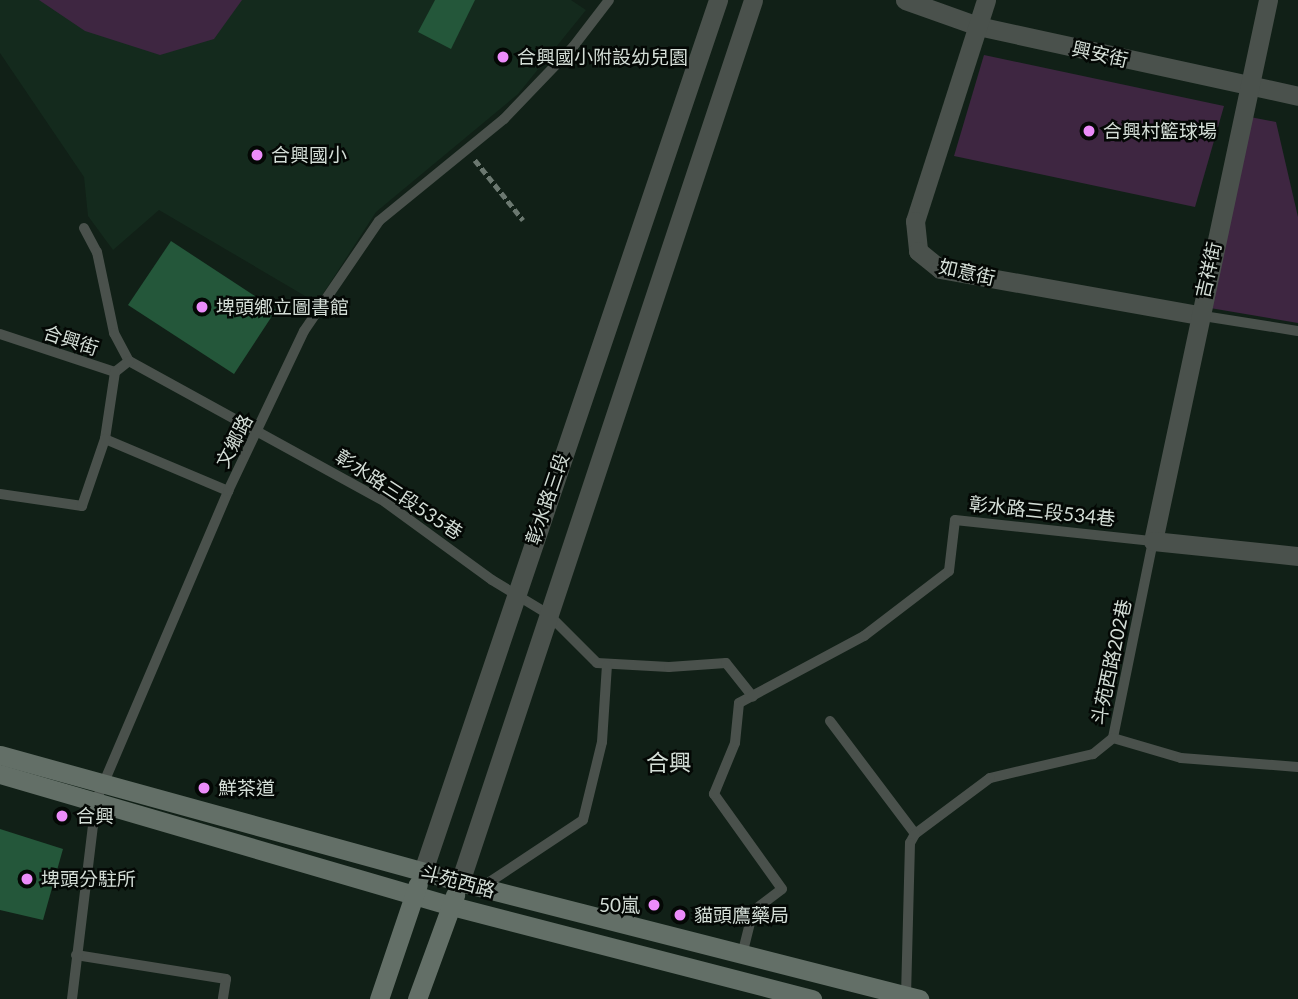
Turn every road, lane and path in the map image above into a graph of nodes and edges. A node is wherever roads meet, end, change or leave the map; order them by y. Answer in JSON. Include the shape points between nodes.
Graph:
{"nodes":[{"id":1,"x":609,"y":0,"type":"edge"},
{"id":2,"x":718,"y":0,"type":"edge"},
{"id":3,"x":753,"y":0,"type":"edge"},
{"id":4,"x":905,"y":0,"type":"edge"},
{"id":5,"x":986,"y":0,"type":"edge"},
{"id":6,"x":1268,"y":0,"type":"edge"},
{"id":7,"x":978,"y":26,"type":"junction"},
{"id":8,"x":1250,"y":88,"type":"junction"},
{"id":9,"x":1298,"y":96,"type":"edge"},
{"id":10,"x":466,"y":148,"type":"junction"},
{"id":11,"x":523,"y":220,"type":"dead end"},
{"id":12,"x":84,"y":228,"type":"dead end"},
{"id":13,"x":1197,"y":315,"type":"junction"},
{"id":14,"x":1298,"y":331,"type":"edge"},
{"id":15,"x":0,"y":334,"type":"edge"},
{"id":16,"x":129,"y":361,"type":"junction"},
{"id":17,"x":115,"y":372,"type":"junction"},
{"id":18,"x":258,"y":435,"type":"junction"},
{"id":19,"x":105,"y":439,"type":"junction"},
{"id":20,"x":228,"y":491,"type":"junction"},
{"id":21,"x":0,"y":494,"type":"edge"},
{"id":22,"x":1153,"y":541,"type":"junction"},
{"id":23,"x":1298,"y":556,"type":"edge"},
{"id":24,"x":514,"y":595,"type":"junction"},
{"id":25,"x":548,"y":614,"type":"junction"},
{"id":26,"x":607,"y":665,"type":"junction"},
{"id":27,"x":754,"y":697,"type":"junction"},
{"id":28,"x":830,"y":721,"type":"dead end"},
{"id":29,"x":1113,"y":738,"type":"junction"},
{"id":30,"x":0,"y":755,"type":"edge"},
{"id":31,"x":1298,"y":766,"type":"edge"},
{"id":32,"x":0,"y":774,"type":"edge"},
{"id":33,"x":99,"y":793,"type":"junction"},
{"id":34,"x":915,"y":834,"type":"junction"},
{"id":35,"x":423,"y":871,"type":"junction"},
{"id":36,"x":460,"y":882,"type":"junction"},
{"id":37,"x":481,"y":887,"type":"junction"},
{"id":38,"x":414,"y":894,"type":"junction"},
{"id":39,"x":452,"y":906,"type":"junction"},
{"id":40,"x":76,"y":955,"type":"junction"},
{"id":41,"x":742,"y":955,"type":"junction"},
{"id":42,"x":911,"y":998,"type":"edge"},
{"id":43,"x":72,"y":999,"type":"edge"},
{"id":44,"x":223,"y":999,"type":"edge"},
{"id":45,"x":379,"y":999,"type":"edge"},
{"id":46,"x":416,"y":999,"type":"edge"},
{"id":47,"x":812,"y":999,"type":"edge"}],
"edges":[{"from":1,"to":10,"type":"lane","name":"文鄉路","via":[[573,47],[504,119]]},
{"from":2,"to":24,"type":"street","name":"彰水路三段"},
{"from":3,"to":25,"type":"street","name":"彰水路三段"},
{"from":4,"to":7,"type":"street","name":"興安街"},
{"from":5,"to":7,"type":"street","name":"如意街"},
{"from":6,"to":8,"type":"street","name":"吉祥街"},
{"from":7,"to":8,"type":"street","name":"興安街"},
{"from":7,"to":13,"type":"street","name":"如意街","via":[[915,221],[918,251],[940,269]]},
{"from":8,"to":9,"type":"street","name":"興安街"},
{"from":8,"to":13,"type":"street","name":"吉祥街"},
{"from":10,"to":11,"type":"path"},
{"from":10,"to":18,"type":"lane","name":"文鄉路","via":[[379,221],[354,255],[304,331]]},
{"from":12,"to":16,"type":"lane","via":[[97,252],[114,333]]},
{"from":13,"to":14,"type":"lane"},
{"from":13,"to":22,"type":"street","name":"吉祥街"},
{"from":15,"to":17,"type":"lane","name":"合興街"},
{"from":16,"to":17,"type":"lane","name":"合興街"},
{"from":16,"to":18,"type":"lane","name":"彰水路三段535巷"},
{"from":17,"to":19,"type":"lane"},
{"from":18,"to":20,"type":"lane","name":"文鄉路"},
{"from":18,"to":24,"type":"lane","name":"彰水路三段535巷","via":[[385,502]]},
{"from":19,"to":20,"type":"lane"},
{"from":19,"to":21,"type":"lane","via":[[82,506]]},
{"from":20,"to":33,"type":"lane","name":"文鄉路"},
{"from":22,"to":23,"type":"street"},
{"from":22,"to":27,"type":"lane","name":"彰水路三段534巷","via":[[955,520],[949,571],[864,636]]},
{"from":22,"to":29,"type":"lane","name":"斗苑西路202巷"},
{"from":24,"to":25,"type":"lane"},
{"from":24,"to":35,"type":"street","name":"彰水路三段"},
{"from":25,"to":26,"type":"lane","via":[[597,663]]},
{"from":25,"to":36,"type":"street","name":"彰水路三段"},
{"from":26,"to":27,"type":"lane","via":[[726,663]]},
{"from":26,"to":37,"type":"lane","via":[[602,742],[583,820]]},
{"from":27,"to":41,"type":"lane","via":[[738,703],[736,743],[714,794],[782,889],[753,911]]},
{"from":28,"to":34,"type":"lane"},
{"from":29,"to":31,"type":"lane","via":[[1181,758]]},
{"from":29,"to":34,"type":"lane","name":"斗苑西路202巷","via":[[1093,754],[990,778]]},
{"from":30,"to":33,"type":"main road","name":"斗苑西路"},
{"from":32,"to":33,"type":"main road","name":"斗苑西路"},
{"from":33,"to":35,"type":"main road","name":"斗苑西路"},
{"from":33,"to":38,"type":"main road","name":"斗苑西路"},
{"from":33,"to":40,"type":"lane","name":"文鄉路"},
{"from":34,"to":42,"type":"lane","via":[[910,843]]},
{"from":35,"to":36,"type":"main road","name":"斗苑西路"},
{"from":35,"to":38,"type":"main road","name":"彰水路三段"},
{"from":36,"to":37,"type":"main road","name":"斗苑西路"},
{"from":36,"to":39,"type":"main road","name":"彰水路三段"},
{"from":37,"to":41,"type":"main road","name":"斗苑西路"},
{"from":38,"to":39,"type":"main road","name":"斗苑西路"},
{"from":38,"to":45,"type":"main road","name":"彰水路三段"},
{"from":39,"to":46,"type":"main road","name":"彰水路三段"},
{"from":39,"to":47,"type":"main road","name":"斗苑西路"},
{"from":40,"to":43,"type":"lane","name":"文鄉路"},
{"from":40,"to":44,"type":"lane","via":[[226,979]]},
{"from":41,"to":42,"type":"main road","name":"斗苑西路"}]}
